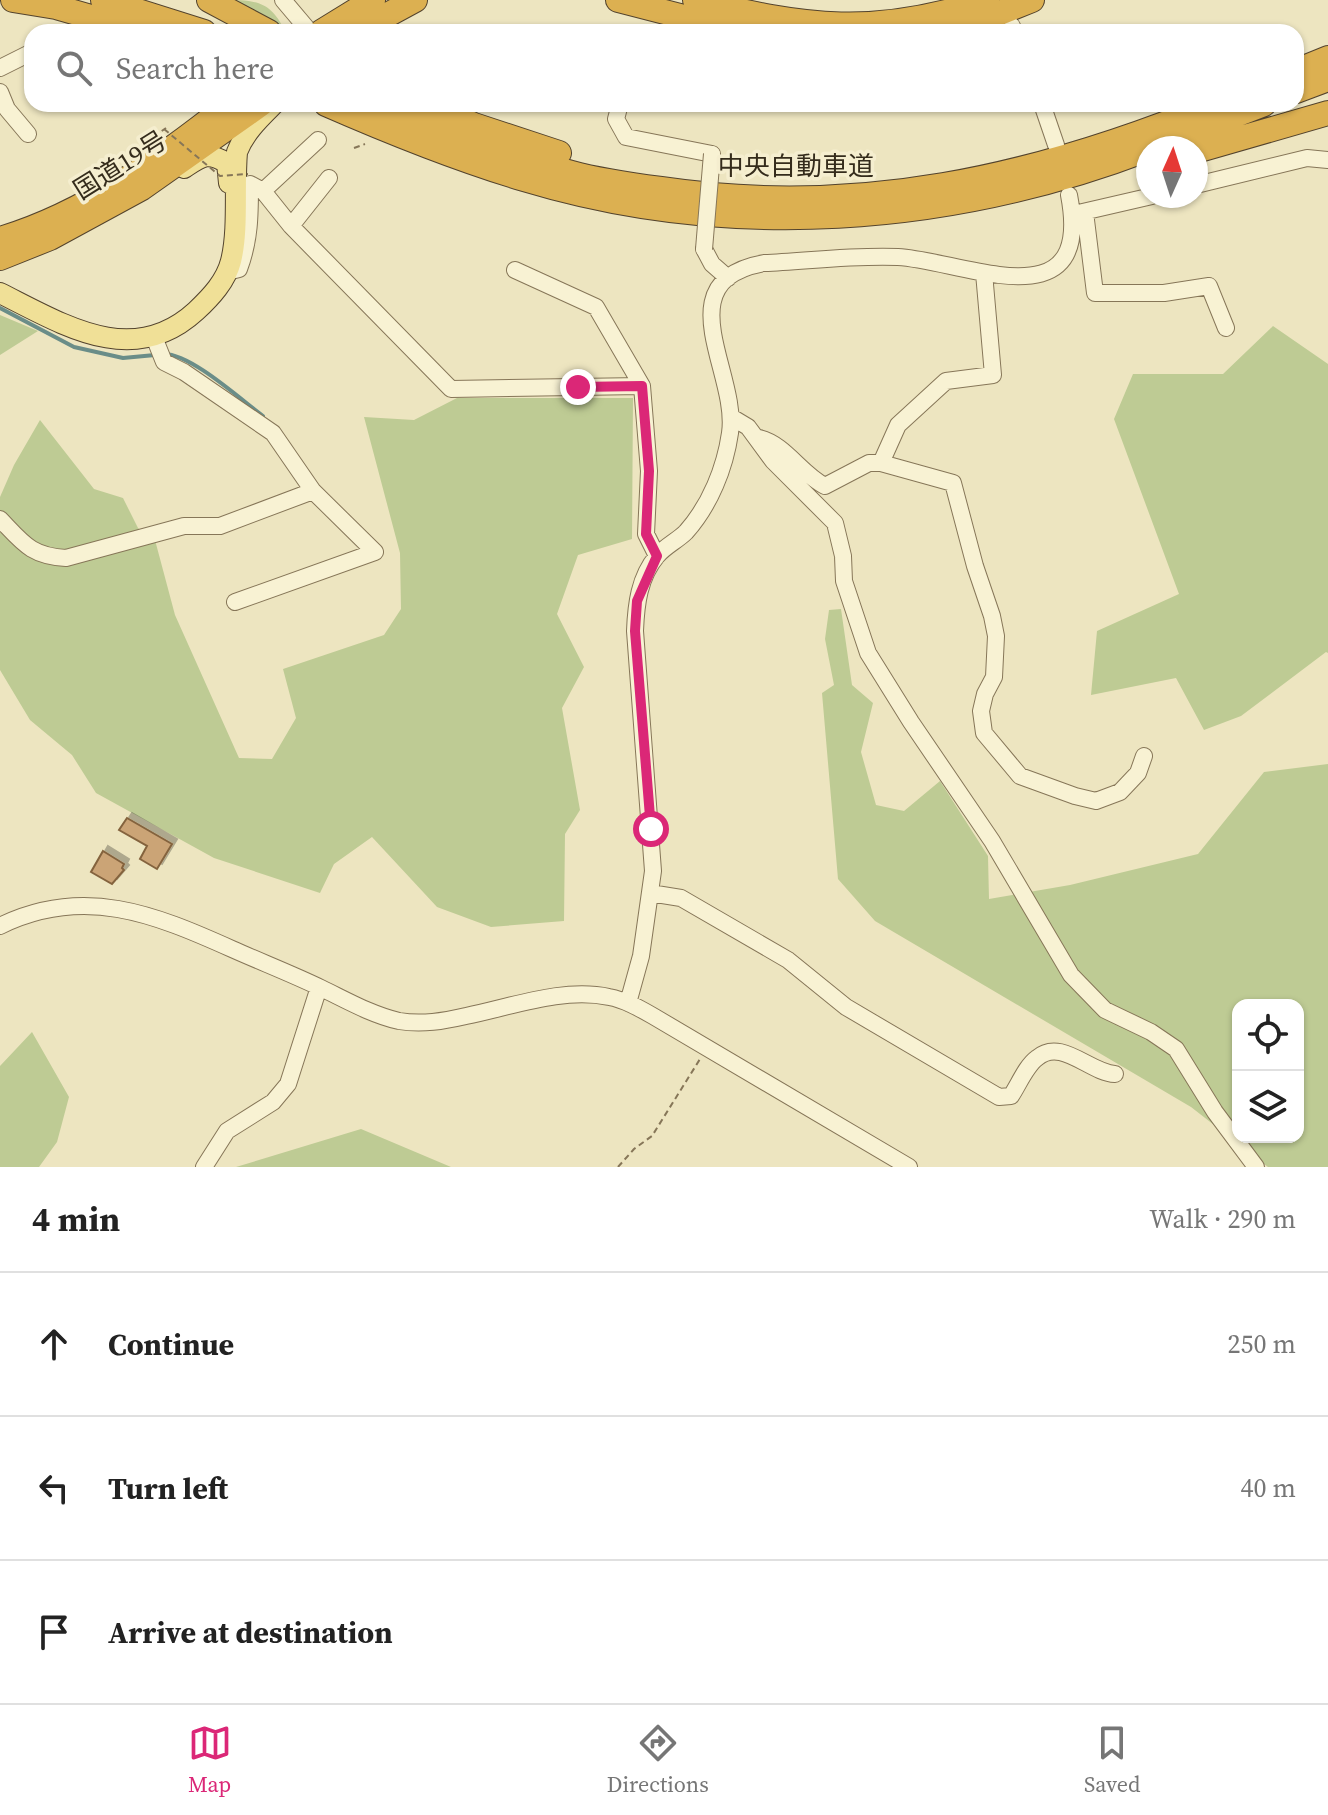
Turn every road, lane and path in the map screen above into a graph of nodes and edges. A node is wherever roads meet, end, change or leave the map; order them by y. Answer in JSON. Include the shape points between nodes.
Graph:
{"nodes":[{"id":1,"x":13,"y":0,"type":"edge"},
{"id":2,"x":103,"y":0,"type":"edge"},
{"id":3,"x":209,"y":0,"type":"edge"},
{"id":4,"x":283,"y":0,"type":"edge"},
{"id":5,"x":373,"y":0,"type":"edge"},
{"id":6,"x":415,"y":0,"type":"edge"},
{"id":7,"x":618,"y":0,"type":"edge"},
{"id":8,"x":987,"y":0,"type":"edge"},
{"id":9,"x":1032,"y":0,"type":"edge"},
{"id":10,"x":696,"y":18,"type":"edge"},
{"id":11,"x":115,"y":24,"type":"edge"},
{"id":12,"x":179,"y":24,"type":"edge"},
{"id":13,"x":254,"y":24,"type":"edge"},
{"id":14,"x":303,"y":24,"type":"edge"},
{"id":15,"x":334,"y":24,"type":"edge"},
{"id":16,"x":371,"y":24,"type":"edge"},
{"id":17,"x":716,"y":24,"type":"edge"},
{"id":18,"x":820,"y":24,"type":"edge"},
{"id":19,"x":861,"y":24,"type":"edge"},
{"id":20,"x":972,"y":24,"type":"edge"},
{"id":21,"x":24,"y":56,"type":"edge"},
{"id":22,"x":1328,"y":58,"type":"edge"},
{"id":23,"x":0,"y":68,"type":"edge"},
{"id":24,"x":1304,"y":68,"type":"edge"},
{"id":25,"x":1328,"y":79,"type":"edge"},
{"id":26,"x":1304,"y":88,"type":"edge"},
{"id":27,"x":0,"y":92,"type":"edge"},
{"id":28,"x":4,"y":110,"type":"edge"},
{"id":29,"x":217,"y":112,"type":"edge"},
{"id":30,"x":250,"y":112,"type":"edge"},
{"id":31,"x":267,"y":112,"type":"edge"},
{"id":32,"x":346,"y":112,"type":"edge"},
{"id":33,"x":399,"y":112,"type":"edge"},
{"id":34,"x":445,"y":112,"type":"edge"},
{"id":35,"x":618,"y":112,"type":"edge"},
{"id":36,"x":1045,"y":112,"type":"edge"},
{"id":37,"x":1193,"y":112,"type":"edge"},
{"id":38,"x":1243,"y":112,"type":"edge"},
{"id":39,"x":1328,"y":113,"type":"edge"},
{"id":40,"x":164,"y":129,"type":"dead end"},
{"id":41,"x":28,"y":134,"type":"dead end"},
{"id":42,"x":1180,"y":136,"type":"edge"},
{"id":43,"x":318,"y":140,"type":"dead end"},
{"id":44,"x":365,"y":144,"type":"dead end"},
{"id":45,"x":1056,"y":145,"type":"dead end"},
{"id":46,"x":354,"y":148,"type":"dead end"},
{"id":47,"x":1208,"y":148,"type":"edge"},
{"id":48,"x":1136,"y":152,"type":"edge"},
{"id":49,"x":1328,"y":160,"type":"edge"},
{"id":50,"x":1136,"y":168,"type":"edge"},
{"id":51,"x":168,"y":171,"type":"junction"},
{"id":52,"x":248,"y":174,"type":"dead end"},
{"id":53,"x":329,"y":178,"type":"dead end"},
{"id":54,"x":123,"y":180,"type":"junction"},
{"id":55,"x":1208,"y":182,"type":"edge"},
{"id":56,"x":263,"y":191,"type":"junction"},
{"id":57,"x":682,"y":192,"type":"junction"},
{"id":58,"x":1069,"y":195,"type":"dead end"},
{"id":59,"x":1136,"y":200,"type":"edge"},
{"id":60,"x":234,"y":201,"type":"junction"},
{"id":61,"x":1079,"y":213,"type":"junction"},
{"id":62,"x":802,"y":218,"type":"junction"},
{"id":63,"x":291,"y":226,"type":"junction"},
{"id":64,"x":0,"y":230,"type":"edge"},
{"id":65,"x":0,"y":239,"type":"edge"},
{"id":66,"x":0,"y":258,"type":"edge"},
{"id":67,"x":515,"y":270,"type":"dead end"},
{"id":68,"x":227,"y":272,"type":"junction"},
{"id":69,"x":984,"y":273,"type":"junction"},
{"id":70,"x":728,"y":278,"type":"junction"},
{"id":71,"x":0,"y":293,"type":"edge"},
{"id":72,"x":1226,"y":328,"type":"dead end"},
{"id":73,"x":159,"y":348,"type":"junction"},
{"id":74,"x":642,"y":386,"type":"junction"},
{"id":75,"x":733,"y":418,"type":"junction"},
{"id":76,"x":758,"y":438,"type":"junction"},
{"id":77,"x":881,"y":463,"type":"junction"},
{"id":78,"x":313,"y":491,"type":"junction"},
{"id":79,"x":0,"y":519,"type":"edge"},
{"id":80,"x":657,"y":556,"type":"junction"},
{"id":81,"x":235,"y":602,"type":"dead end"},
{"id":82,"x":1144,"y":756,"type":"dead end"},
{"id":83,"x":650,"y":893,"type":"junction"},
{"id":84,"x":0,"y":926,"type":"edge"},
{"id":85,"x":319,"y":987,"type":"junction"},
{"id":86,"x":628,"y":1003,"type":"junction"},
{"id":87,"x":707,"y":1048,"type":"junction"},
{"id":88,"x":1115,"y":1074,"type":"dead end"},
{"id":89,"x":883,"y":1160,"type":"edge"},
{"id":90,"x":204,"y":1167,"type":"edge"},
{"id":91,"x":618,"y":1167,"type":"edge"},
{"id":92,"x":909,"y":1167,"type":"edge"},
{"id":93,"x":1256,"y":1167,"type":"edge"}],
"edges":[{"from":1,"to":11,"type":"highway"},
{"from":2,"to":12,"type":"highway"},
{"from":3,"to":13,"type":"highway"},
{"from":4,"to":14,"type":"street"},
{"from":5,"to":15,"type":"highway"},
{"from":6,"to":16,"type":"highway"},
{"from":7,"to":10,"type":"highway"},
{"from":8,"to":19,"type":"highway","via":[[922,19]]},
{"from":9,"to":20,"type":"highway"},
{"from":10,"to":17,"type":"highway"},
{"from":10,"to":18,"type":"highway"},
{"from":21,"to":23,"type":"street"},
{"from":22,"to":24,"type":"highway"},
{"from":25,"to":26,"type":"highway"},
{"from":27,"to":28,"type":"street"},
{"from":28,"to":41,"type":"street"},
{"from":29,"to":54,"type":"highway","name":"国道19号","via":[[174,148]]},
{"from":30,"to":51,"type":"highway","name":"国道19号"},
{"from":31,"to":60,"type":"main road","via":[[237,152]]},
{"from":32,"to":62,"type":"highway","name":"中央自動車道","via":[[524,179],[571,191],[680,211]]},
{"from":33,"to":57,"type":"highway","name":"中央自動車道","via":[[573,174]]},
{"from":34,"to":57,"type":"highway"},
{"from":35,"to":70,"type":"street","bridge":true,"via":[[626,137],[712,154],[704,249]]},
{"from":36,"to":45,"type":"street"},
{"from":37,"to":57,"type":"highway","name":"中央自動車道","via":[[1070,156],[943,187],[781,200]]},
{"from":38,"to":42,"type":"highway","name":"中央自動車道"},
{"from":39,"to":47,"type":"highway"},
{"from":40,"to":52,"type":"path","bridge":true,"via":[[220,176]]},
{"from":43,"to":56,"type":"street"},
{"from":44,"to":46,"type":"path"},
{"from":48,"to":62,"type":"highway","name":"中央自動車道","via":[[1060,178],[954,203]]},
{"from":49,"to":55,"type":"street","via":[[1307,158]]},
{"from":50,"to":62,"type":"highway","via":[[1015,202],[882,225],[838,227]]},
{"from":51,"to":60,"type":"main road","via":[[214,156],[227,163]]},
{"from":51,"to":66,"type":"highway","name":"国道19号","via":[[95,215]]},
{"from":53,"to":63,"type":"street"},
{"from":54,"to":64,"type":"main road"},
{"from":54,"to":65,"type":"highway","name":"国道19号","via":[[49,221]]},
{"from":56,"to":63,"type":"street"},
{"from":56,"to":68,"type":"street","via":[[250,184],[246,251],[239,269]]},
{"from":58,"to":61,"type":"street"},
{"from":59,"to":61,"type":"street"},
{"from":60,"to":68,"type":"main road"},
{"from":61,"to":69,"type":"street","via":[[1071,243],[1053,268],[1025,278]]},
{"from":61,"to":72,"type":"street","via":[[1095,293],[1164,293],[1209,286]]},
{"from":63,"to":74,"type":"street","via":[[451,389]]},
{"from":67,"to":74,"type":"street","via":[[596,307]]},
{"from":68,"to":73,"type":"main road","via":[[208,300]]},
{"from":69,"to":70,"type":"street","via":[[878,257],[764,263]]},
{"from":69,"to":77,"type":"street","via":[[993,375],[946,381],[898,425]]},
{"from":70,"to":75,"type":"street","via":[[715,295],[710,321]]},
{"from":71,"to":73,"type":"main road","via":[[94,336]]},
{"from":73,"to":78,"type":"street","via":[[184,372],[273,433]]},
{"from":74,"to":80,"type":"street","via":[[649,471],[646,534]]},
{"from":75,"to":76,"type":"street"},
{"from":75,"to":80,"type":"street","via":[[726,460],[703,508],[685,533]]},
{"from":76,"to":77,"type":"street","via":[[825,486],[869,463]]},
{"from":76,"to":93,"type":"street","via":[[773,461],[835,523],[844,581],[868,653],[992,841],[1071,975],[1105,1010],[1176,1049]]},
{"from":77,"to":82,"type":"street","via":[[953,483],[996,636],[994,677],[981,711],[984,733],[1020,776],[1096,801],[1120,792],[1138,773]]},
{"from":78,"to":79,"type":"street","via":[[220,526],[184,526],[66,558],[30,550]]},
{"from":78,"to":81,"type":"street","via":[[375,552]]},
{"from":80,"to":83,"type":"street","via":[[637,601],[635,631],[652,846]]},
{"from":83,"to":86,"type":"street"},
{"from":83,"to":88,"type":"street","via":[[681,898],[788,960],[846,1007],[999,1097],[1011,1096],[1036,1058],[1046,1053],[1063,1052],[1104,1074]]},
{"from":84,"to":85,"type":"street","via":[[56,907],[117,908],[167,921]]},
{"from":85,"to":86,"type":"street","via":[[384,1016],[422,1023],[581,994]]},
{"from":85,"to":90,"type":"street","via":[[288,1084],[273,1102],[227,1131]]},
{"from":86,"to":87,"type":"street"},
{"from":87,"to":89,"type":"street"},
{"from":87,"to":91,"type":"path","via":[[652,1136]]},
{"from":89,"to":92,"type":"street"}]}
